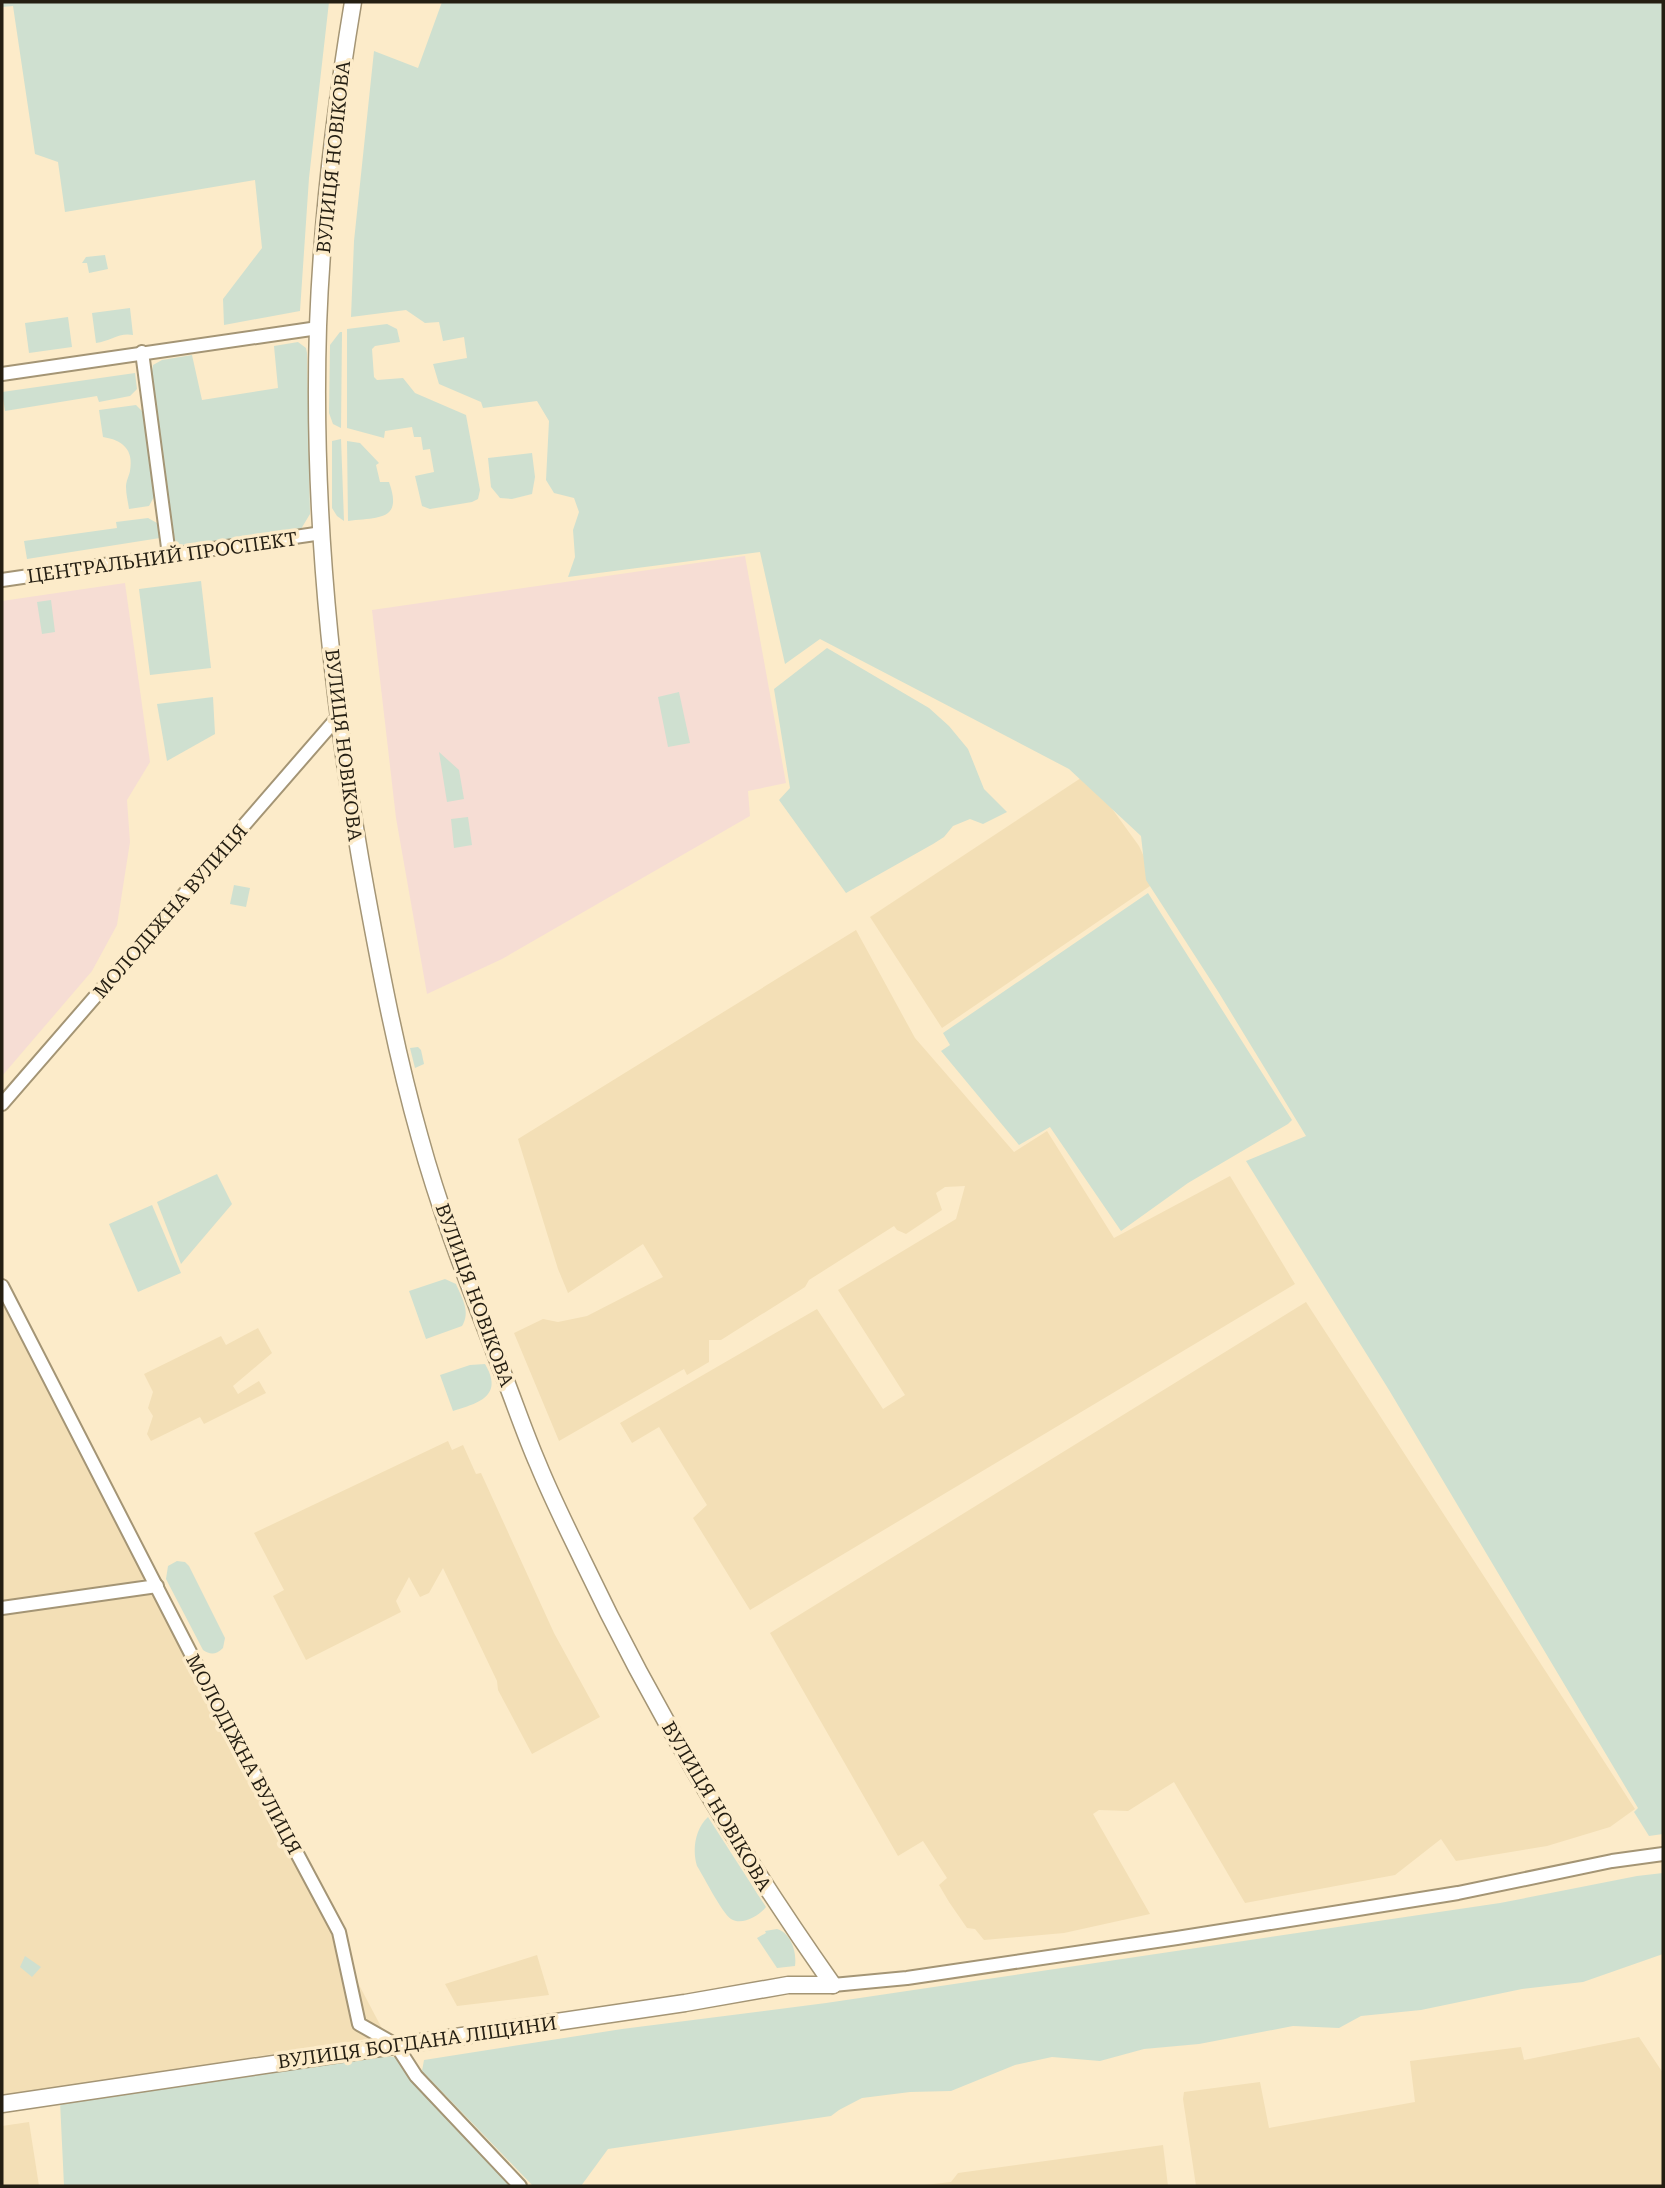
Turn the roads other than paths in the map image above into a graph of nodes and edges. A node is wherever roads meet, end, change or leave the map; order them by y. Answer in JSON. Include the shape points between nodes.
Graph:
{"nodes":[{"id":1,"x":353,"y":2,"type":"edge"},
{"id":2,"x":319,"y":321,"type":"junction"},
{"id":3,"x":142,"y":352,"type":"junction"},
{"id":4,"x":2,"y":374,"type":"edge"},
{"id":5,"x":322,"y":533,"type":"junction"},
{"id":6,"x":169,"y":555,"type":"junction"},
{"id":7,"x":2,"y":580,"type":"edge"},
{"id":8,"x":337,"y":718,"type":"junction"},
{"id":9,"x":2,"y":1104,"type":"edge"},
{"id":10,"x":2,"y":1286,"type":"edge"},
{"id":11,"x":157,"y":1586,"type":"junction"},
{"id":12,"x":2,"y":1608,"type":"edge"},
{"id":13,"x":1663,"y":1854,"type":"edge"},
{"id":14,"x":832,"y":1985,"type":"junction"},
{"id":15,"x":397,"y":2045,"type":"junction"},
{"id":16,"x":2,"y":2104,"type":"edge"},
{"id":17,"x":520,"y":2186,"type":"edge"}],
"edges":[{"from":1,"to":2,"type":"main road","name":"ВУЛИЦЯ НОВІКОВА","via":[[330,167]]},
{"from":2,"to":3,"type":"street"},
{"from":2,"to":5,"type":"main road","name":"ВУЛИЦЯ НОВІКОВА"},
{"from":3,"to":4,"type":"street"},
{"from":3,"to":6,"type":"street"},
{"from":5,"to":6,"type":"street","name":"ЦЕНТРАЛЬНИЙ ПРОСПЕКТ"},
{"from":5,"to":8,"type":"main road","name":"ВУЛИЦЯ НОВІКОВА"},
{"from":6,"to":7,"type":"street","name":"ЦЕНТРАЛЬНИЙ ПРОСПЕКТ"},
{"from":8,"to":9,"type":"street","name":"МОЛОДІЖНА ВУЛИЦЯ"},
{"from":8,"to":14,"type":"main road","name":"ВУЛИЦЯ НОВІКОВА","via":[[382,979],[419,1135],[462,1268],[537,1464],[671,1734]]},
{"from":10,"to":11,"type":"street","name":"МОЛОДІЖНА ВУЛИЦЯ"},
{"from":11,"to":12,"type":"street"},
{"from":11,"to":15,"type":"street","name":"МОЛОДІЖНА ВУЛИЦЯ","via":[[339,1932],[359,2024]]},
{"from":13,"to":14,"type":"street","via":[[1437,1897],[908,1978]]},
{"from":14,"to":15,"type":"main road","name":"ВУЛИЦЯ БОГДАНА ЛІЩИНИ","via":[[788,1985]]},
{"from":15,"to":16,"type":"main road","name":"ВУЛИЦЯ БОГДАНА ЛІЩИНИ"},
{"from":15,"to":17,"type":"street","name":"МОЛОДІЖНА ВУЛИЦЯ","via":[[416,2076]]}]}
